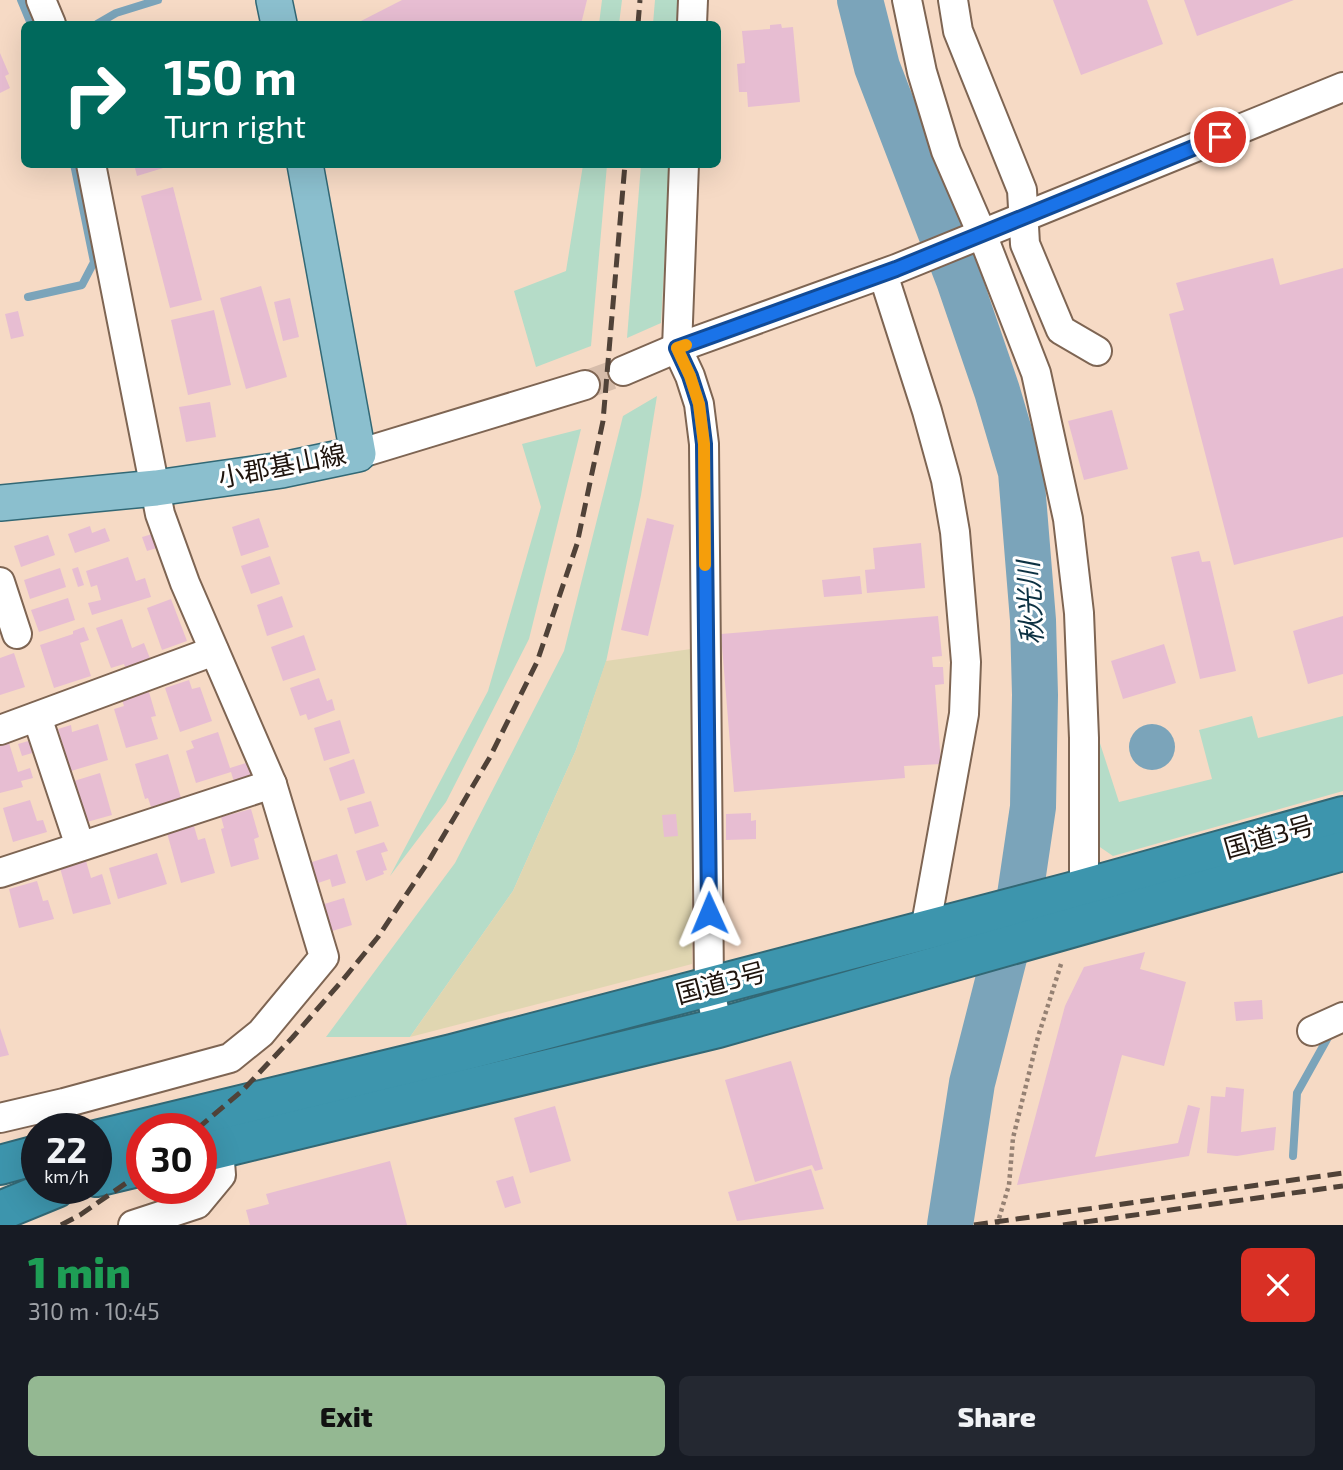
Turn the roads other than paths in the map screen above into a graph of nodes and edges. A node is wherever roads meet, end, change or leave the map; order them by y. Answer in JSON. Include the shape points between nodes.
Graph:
{"nodes":[{"id":1,"x":41,"y":0,"type":"edge"},
{"id":2,"x":274,"y":0,"type":"edge"},
{"id":3,"x":693,"y":0,"type":"edge"},
{"id":4,"x":907,"y":0,"type":"edge"},
{"id":5,"x":953,"y":0,"type":"edge"},
{"id":6,"x":50,"y":21,"type":"edge"},
{"id":7,"x":278,"y":21,"type":"edge"},
{"id":8,"x":692,"y":21,"type":"edge"},
{"id":9,"x":1343,"y":87,"type":"edge"},
{"id":10,"x":91,"y":168,"type":"edge"},
{"id":11,"x":306,"y":168,"type":"edge"},
{"id":12,"x":684,"y":168,"type":"edge"},
{"id":13,"x":1023,"y":217,"type":"junction"},
{"id":14,"x":978,"y":236,"type":"junction"},
{"id":15,"x":890,"y":271,"type":"junction"},
{"id":16,"x":677,"y":348,"type":"junction"},
{"id":17,"x":1097,"y":351,"type":"dead end"},
{"id":18,"x":623,"y":371,"type":"tunnel mouth"},
{"id":19,"x":585,"y":385,"type":"tunnel mouth"},
{"id":20,"x":358,"y":454,"type":"junction"},
{"id":21,"x":156,"y":488,"type":"junction"},
{"id":22,"x":0,"y":503,"type":"edge"},
{"id":23,"x":0,"y":582,"type":"edge"},
{"id":24,"x":17,"y":634,"type":"dead end"},
{"id":25,"x":214,"y":651,"type":"junction"},
{"id":26,"x":37,"y":717,"type":"junction"},
{"id":27,"x":0,"y":730,"type":"edge"},
{"id":28,"x":272,"y":784,"type":"junction"},
{"id":29,"x":1343,"y":816,"type":"edge"},
{"id":30,"x":80,"y":846,"type":"junction"},
{"id":31,"x":1343,"y":851,"type":"edge"},
{"id":32,"x":0,"y":873,"type":"edge"},
{"id":33,"x":1071,"y":909,"type":"junction"},
{"id":34,"x":929,"y":942,"type":"junction"},
{"id":35,"x":709,"y":986,"type":"junction"},
{"id":36,"x":1343,"y":1017,"type":"edge"},
{"id":37,"x":718,"y":1028,"type":"junction"},
{"id":38,"x":1312,"y":1031,"type":"dead end"},
{"id":39,"x":230,"y":1058,"type":"junction"},
{"id":40,"x":243,"y":1104,"type":"junction"},
{"id":41,"x":0,"y":1118,"type":"edge"},
{"id":42,"x":112,"y":1136,"type":"edge"},
{"id":43,"x":217,"y":1149,"type":"edge"},
{"id":44,"x":21,"y":1160,"type":"edge"},
{"id":45,"x":0,"y":1166,"type":"edge"},
{"id":46,"x":21,"y":1195,"type":"edge"},
{"id":47,"x":0,"y":1200,"type":"edge"},
{"id":48,"x":21,"y":1202,"type":"edge"},
{"id":49,"x":197,"y":1204,"type":"edge"},
{"id":50,"x":0,"y":1211,"type":"edge"},
{"id":51,"x":133,"y":1225,"type":"edge"}],
"edges":[{"from":1,"to":6,"type":"street"},
{"from":2,"to":7,"type":"main road"},
{"from":3,"to":8,"type":"street"},
{"from":4,"to":14,"type":"street","via":[[922,72]]},
{"from":5,"to":13,"type":"street","via":[[958,31],[1022,190]]},
{"from":9,"to":13,"type":"street"},
{"from":10,"to":21,"type":"street"},
{"from":11,"to":20,"type":"main road","name":"小郡基山線"},
{"from":12,"to":16,"type":"street"},
{"from":13,"to":14,"type":"street"},
{"from":13,"to":17,"type":"street","via":[[1025,244],[1061,330]]},
{"from":14,"to":15,"type":"street"},
{"from":14,"to":33,"type":"street","via":[[1036,373],[1068,519],[1079,613],[1084,738]]},
{"from":15,"to":16,"type":"street"},
{"from":15,"to":34,"type":"street","via":[[946,480],[966,662],[964,714]]},
{"from":16,"to":18,"type":"street"},
{"from":16,"to":35,"type":"street","via":[[699,404],[704,444]]},
{"from":19,"to":20,"type":"street"},
{"from":20,"to":21,"type":"main road","name":"小郡基山線"},
{"from":21,"to":22,"type":"main road","name":"小郡基山線"},
{"from":21,"to":25,"type":"street","via":[[168,537]]},
{"from":23,"to":24,"type":"street"},
{"from":25,"to":26,"type":"street"},
{"from":25,"to":28,"type":"street"},
{"from":26,"to":27,"type":"street"},
{"from":26,"to":30,"type":"street"},
{"from":28,"to":30,"type":"street"},
{"from":28,"to":39,"type":"street","via":[[324,957],[261,1033]]},
{"from":29,"to":33,"type":"highway","name":"国道3号"},
{"from":30,"to":32,"type":"street"},
{"from":31,"to":33,"type":"highway","name":"国道3号"},
{"from":33,"to":34,"type":"highway","name":"国道3号"},
{"from":34,"to":35,"type":"highway","name":"国道3号"},
{"from":34,"to":37,"type":"highway","name":"国道3号"},
{"from":35,"to":37,"type":"street"},
{"from":35,"to":40,"type":"highway","name":"国道3号"},
{"from":36,"to":38,"type":"street"},
{"from":37,"to":43,"type":"highway","name":"国道3号"},
{"from":39,"to":40,"type":"street"},
{"from":39,"to":41,"type":"street"},
{"from":40,"to":42,"type":"highway","name":"国道3号"},
{"from":44,"to":45,"type":"highway"},
{"from":46,"to":47,"type":"highway"},
{"from":48,"to":50,"type":"highway"},
{"from":49,"to":51,"type":"street"}]}
